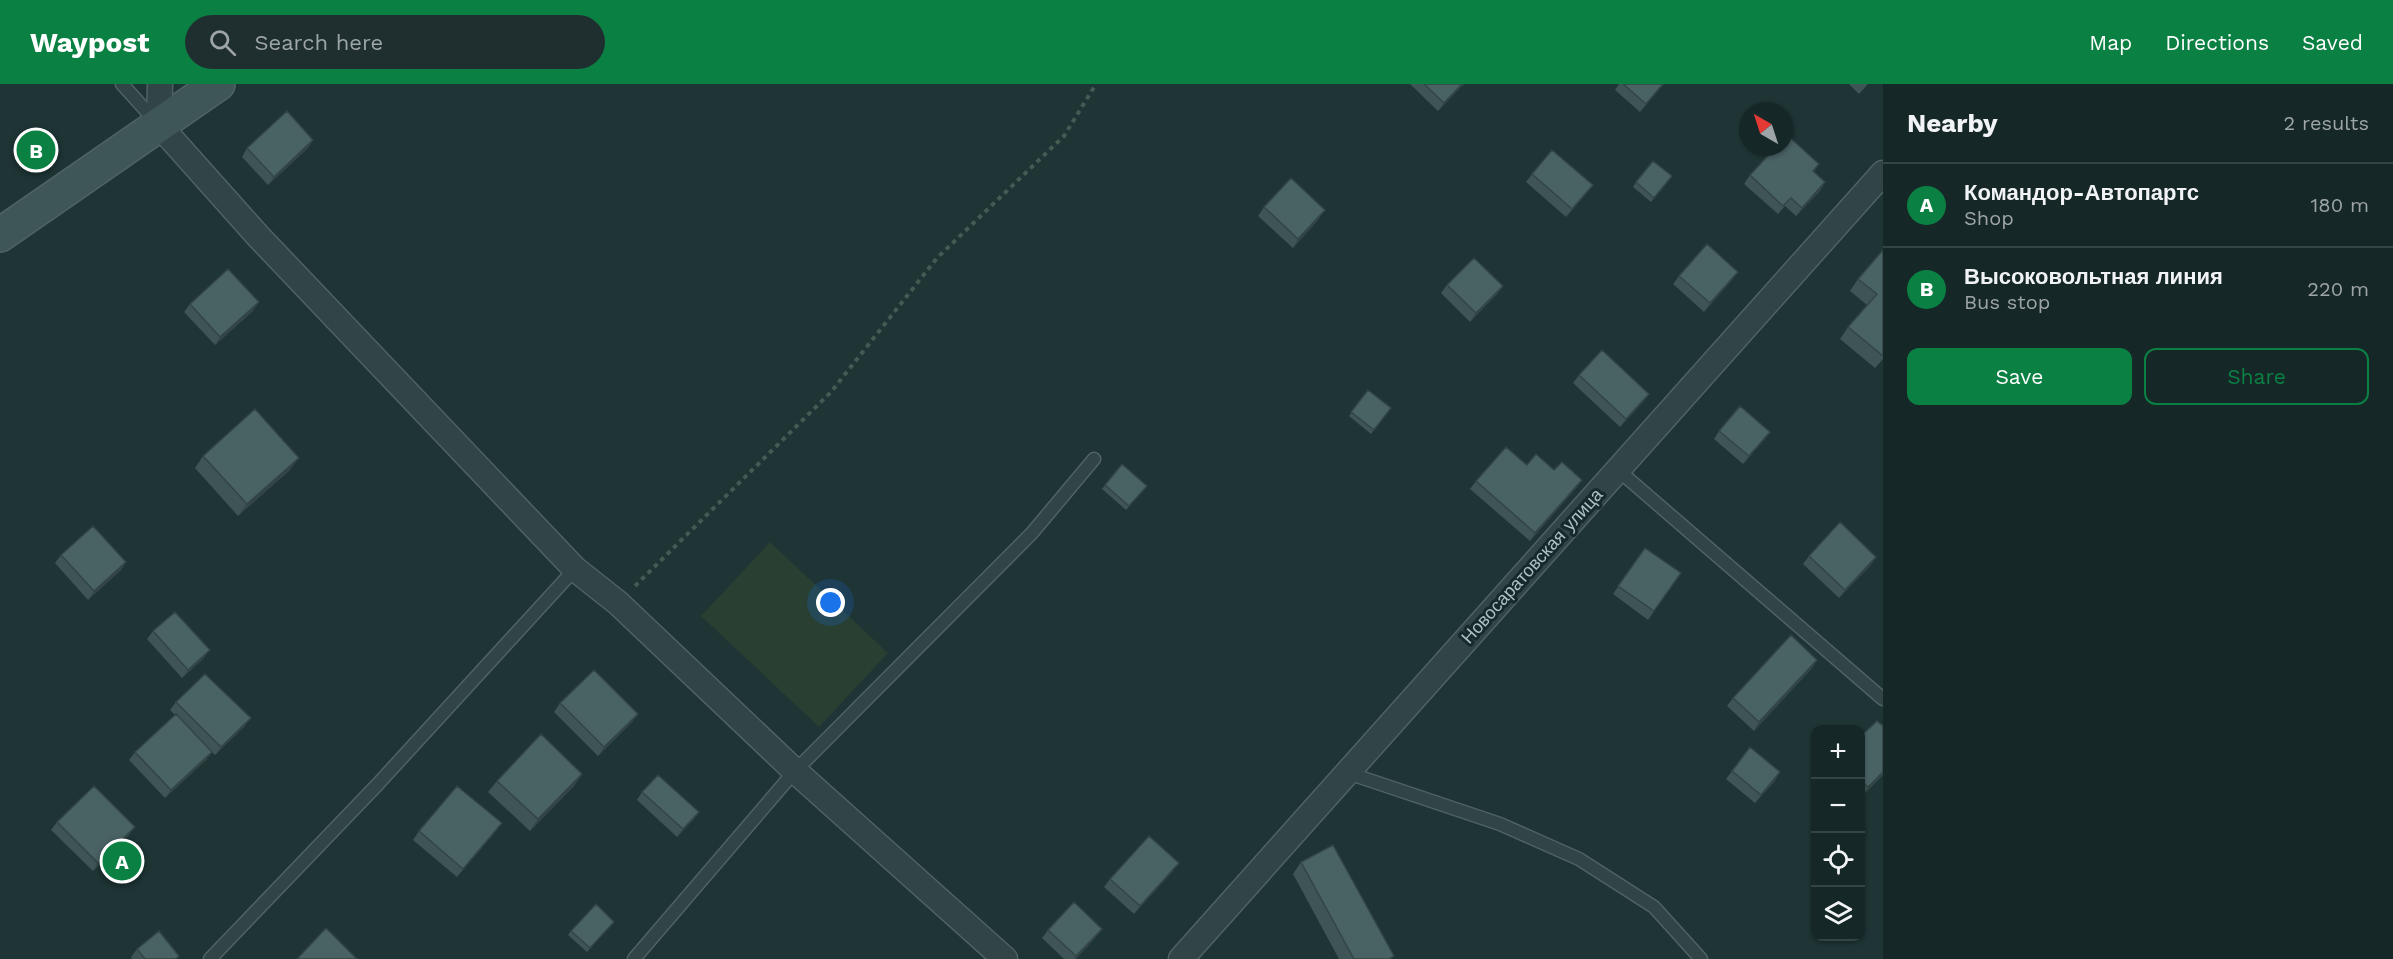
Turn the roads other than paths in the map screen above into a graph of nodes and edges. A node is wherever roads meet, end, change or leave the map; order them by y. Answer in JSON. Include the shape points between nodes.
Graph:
{"nodes":[{"id":1,"x":122,"y":84,"type":"edge"},
{"id":2,"x":160,"y":84,"type":"edge"},
{"id":3,"x":218,"y":84,"type":"edge"},
{"id":4,"x":159,"y":125,"type":"junction"},
{"id":5,"x":1883,"y":173,"type":"edge"},
{"id":6,"x":0,"y":236,"type":"edge"},
{"id":7,"x":1094,"y":459,"type":"dead end"},
{"id":8,"x":1618,"y":470,"type":"junction"},
{"id":9,"x":575,"y":568,"type":"junction"},
{"id":10,"x":1883,"y":699,"type":"edge"},
{"id":11,"x":795,"y":771,"type":"junction"},
{"id":12,"x":1346,"y":772,"type":"junction"},
{"id":13,"x":210,"y":959,"type":"edge"},
{"id":14,"x":634,"y":959,"type":"edge"},
{"id":15,"x":1005,"y":959,"type":"edge"},
{"id":16,"x":1181,"y":959,"type":"edge"},
{"id":17,"x":1701,"y":959,"type":"edge"}],
"edges":[{"from":1,"to":4,"type":"lane"},
{"from":2,"to":4,"type":"street"},
{"from":3,"to":4,"type":"main road"},
{"from":4,"to":6,"type":"main road"},
{"from":4,"to":9,"type":"street","via":[[258,236]]},
{"from":5,"to":8,"type":"street","name":"Новосаратовская улица"},
{"from":7,"to":11,"type":"lane","via":[[1032,533]]},
{"from":8,"to":10,"type":"lane"},
{"from":8,"to":12,"type":"street","name":"Новосаратовская улица"},
{"from":9,"to":11,"type":"street","via":[[618,603]]},
{"from":9,"to":13,"type":"lane","via":[[377,785]]},
{"from":11,"to":14,"type":"lane"},
{"from":11,"to":15,"type":"street"},
{"from":12,"to":16,"type":"street","name":"Новосаратовская улица"},
{"from":12,"to":17,"type":"lane","via":[[1500,824],[1579,859],[1654,907]]}]}
